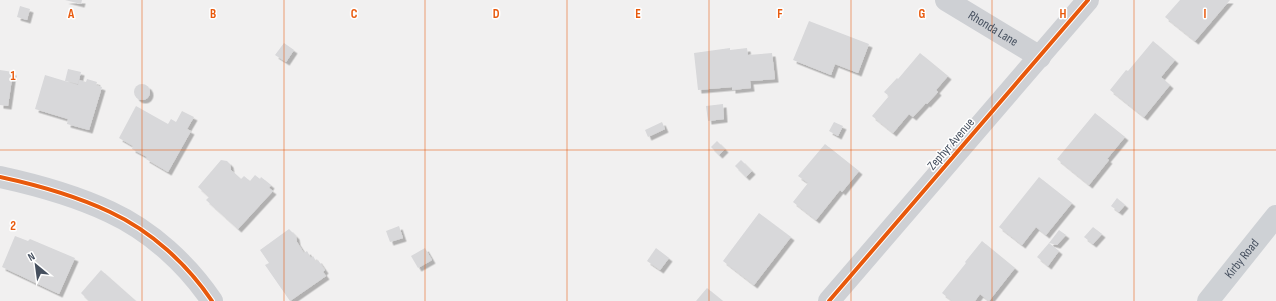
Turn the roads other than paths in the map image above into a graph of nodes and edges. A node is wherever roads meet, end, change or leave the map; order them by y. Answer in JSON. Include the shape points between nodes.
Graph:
{"nodes":[{"id":1,"x":946,"y":0,"type":"edge"},
{"id":2,"x":1088,"y":0,"type":"edge"},
{"id":3,"x":1040,"y":57,"type":"junction"},
{"id":4,"x":0,"y":177,"type":"edge"},
{"id":5,"x":1276,"y":216,"type":"edge"},
{"id":6,"x":212,"y":301,"type":"edge"},
{"id":7,"x":829,"y":301,"type":"edge"},
{"id":8,"x":1208,"y":301,"type":"edge"}],
"edges":[{"from":1,"to":3,"type":"street","name":"Rhonda Lane"},
{"from":2,"to":3,"type":"street","name":"Zephyr Avenue"},
{"from":3,"to":7,"type":"street","name":"Zephyr Avenue"},
{"from":4,"to":6,"type":"street","via":[[52,190],[110,212],[141,230],[182,263]]},
{"from":5,"to":8,"type":"main road","name":"Kirby Road"}]}
